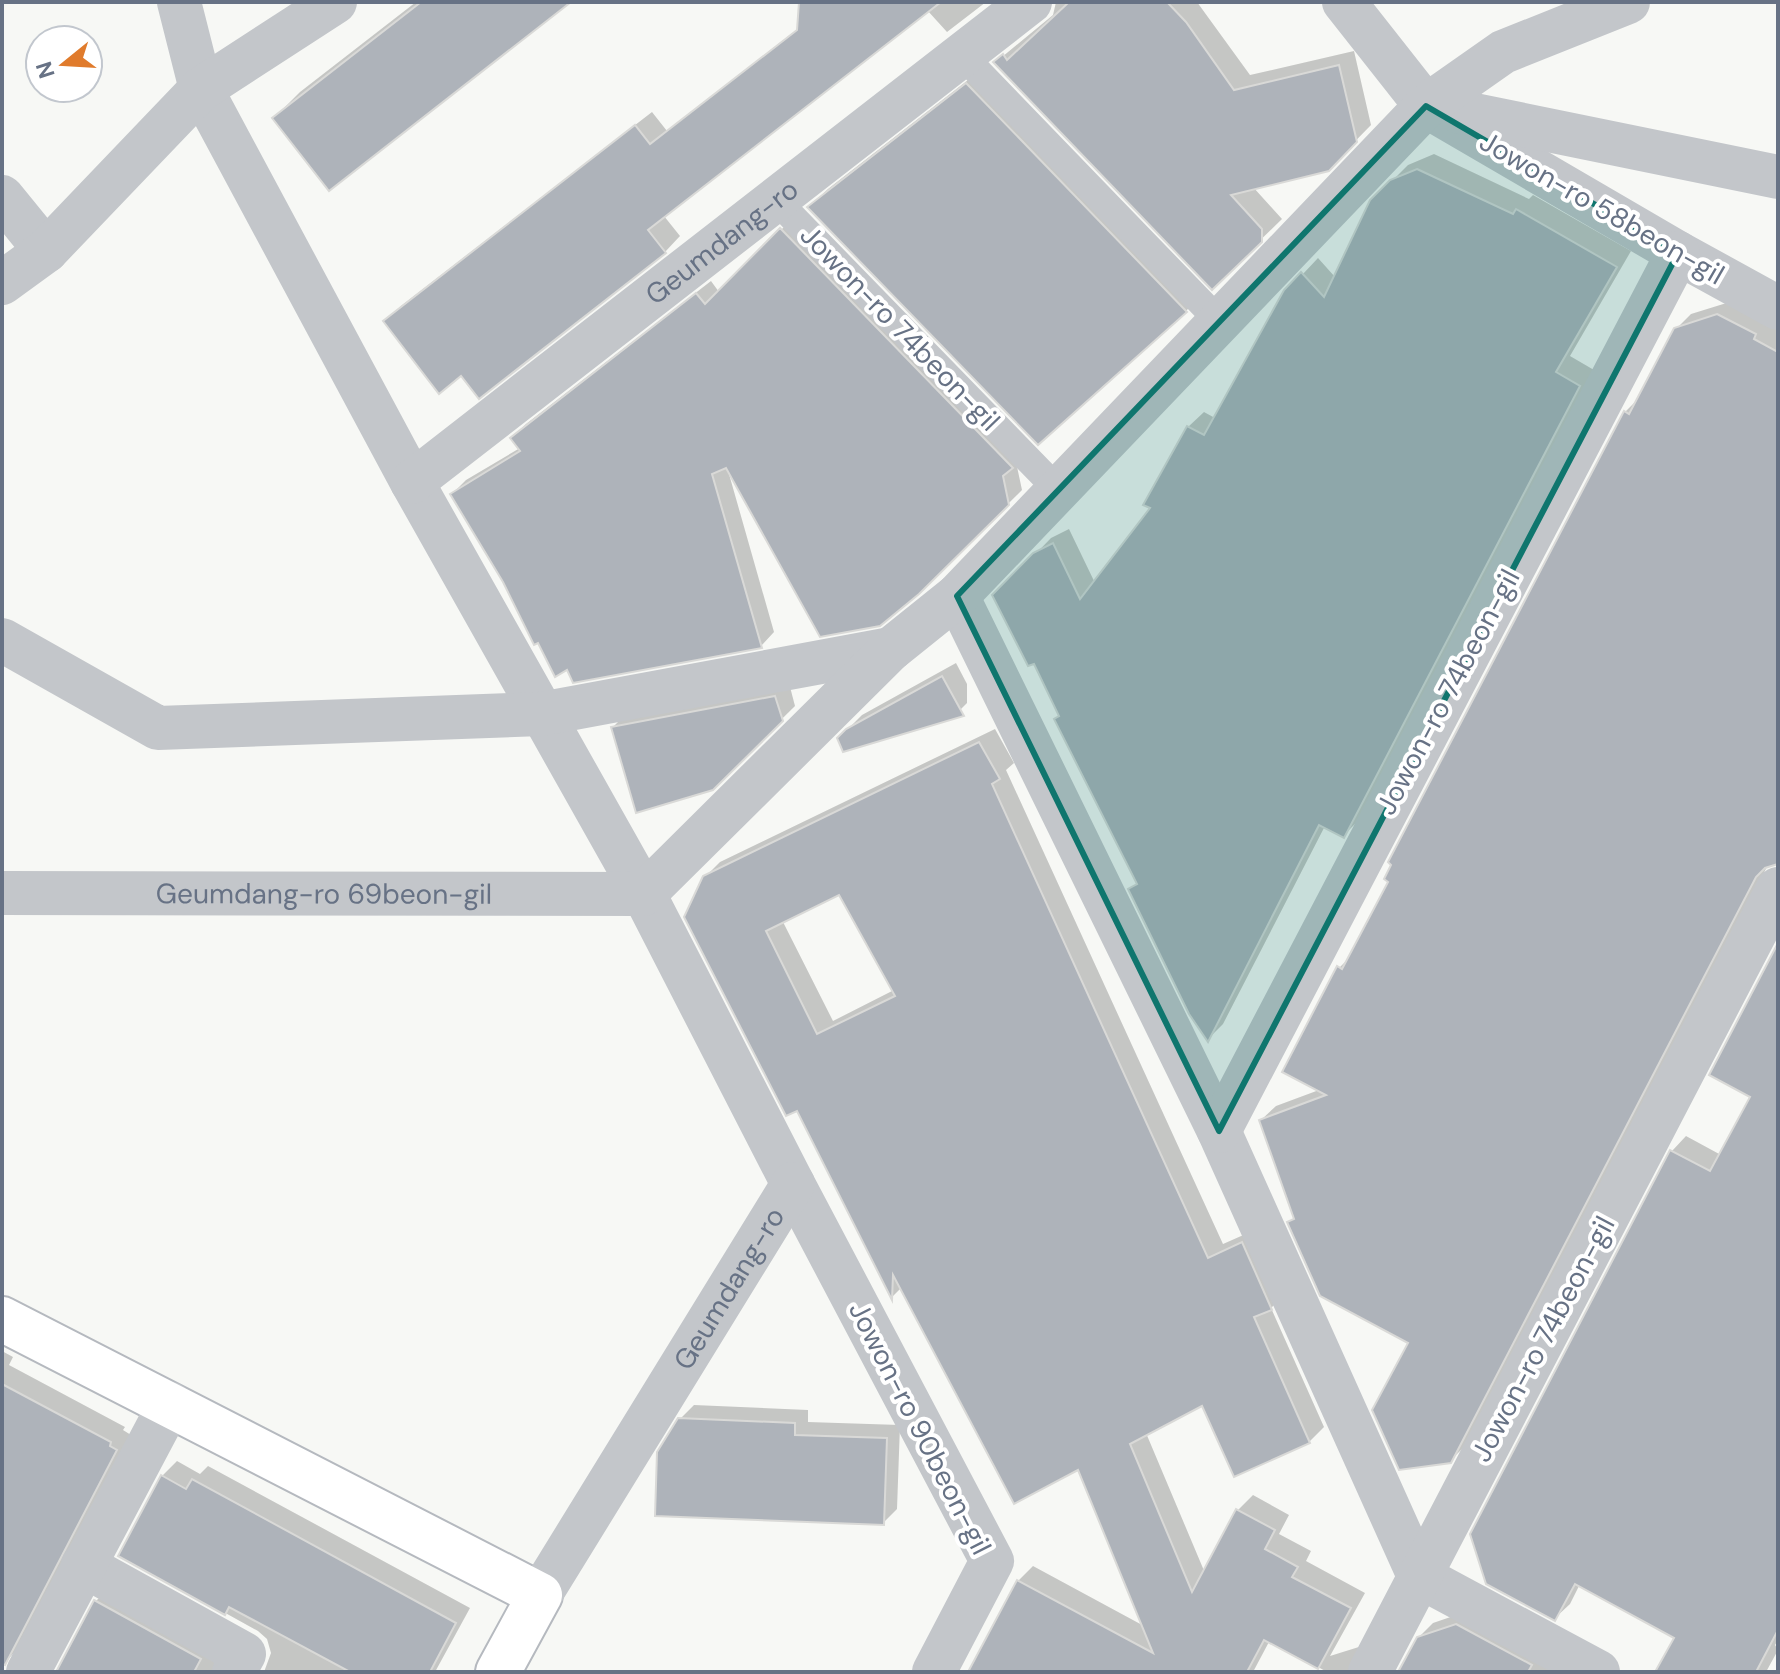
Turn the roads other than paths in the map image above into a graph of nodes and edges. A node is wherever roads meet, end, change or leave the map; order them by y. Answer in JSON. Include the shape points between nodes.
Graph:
{"nodes":[{"id":1,"x":179,"y":2,"type":"edge"},
{"id":2,"x":335,"y":2,"type":"edge"},
{"id":3,"x":1030,"y":2,"type":"edge"},
{"id":4,"x":1344,"y":2,"type":"edge"},
{"id":5,"x":1628,"y":2,"type":"edge"},
{"id":6,"x":962,"y":55,"type":"junction"},
{"id":7,"x":201,"y":89,"type":"junction"},
{"id":8,"x":1426,"y":106,"type":"junction"},
{"id":9,"x":1778,"y":177,"type":"edge"},
{"id":10,"x":2,"y":197,"type":"edge"},
{"id":11,"x":776,"y":200,"type":"junction"},
{"id":12,"x":46,"y":251,"type":"junction"},
{"id":13,"x":1678,"y":253,"type":"junction"},
{"id":14,"x":2,"y":283,"type":"edge"},
{"id":15,"x":1778,"y":308,"type":"edge"},
{"id":16,"x":1219,"y":321,"type":"junction"},
{"id":17,"x":412,"y":482,"type":"junction"},
{"id":18,"x":1058,"y":490,"type":"junction"},
{"id":19,"x":957,"y":596,"type":"junction"},
{"id":20,"x":2,"y":640,"type":"edge"},
{"id":21,"x":891,"y":649,"type":"junction"},
{"id":22,"x":541,"y":714,"type":"junction"},
{"id":23,"x":1778,"y":889,"type":"edge"},
{"id":24,"x":2,"y":893,"type":"edge"},
{"id":25,"x":644,"y":894,"type":"junction"},
{"id":26,"x":1219,"y":1131,"type":"junction"},
{"id":27,"x":793,"y":1184,"type":"junction"},
{"id":28,"x":2,"y":1319,"type":"edge"},
{"id":29,"x":170,"y":1404,"type":"junction"},
{"id":30,"x":83,"y":1565,"type":"junction"},
{"id":31,"x":1419,"y":1576,"type":"junction"},
{"id":32,"x":540,"y":1595,"type":"junction"},
{"id":33,"x":28,"y":1672,"type":"edge"},
{"id":34,"x":234,"y":1672,"type":"edge"},
{"id":35,"x":498,"y":1672,"type":"edge"},
{"id":36,"x":934,"y":1672,"type":"edge"},
{"id":37,"x":1370,"y":1672,"type":"edge"},
{"id":38,"x":1598,"y":1672,"type":"edge"}],
"edges":[{"from":1,"to":7,"type":"street","name":"Geumdang-ro"},
{"from":2,"to":7,"type":"street"},
{"from":3,"to":6,"type":"street","name":"Geumdang-ro"},
{"from":4,"to":8,"type":"street","name":"Jowon-ro 58beon-gil"},
{"from":5,"to":8,"type":"street","via":[[1503,52]]},
{"from":6,"to":11,"type":"street","name":"Geumdang-ro"},
{"from":6,"to":16,"type":"lane"},
{"from":7,"to":12,"type":"street"},
{"from":7,"to":17,"type":"street","name":"Geumdang-ro"},
{"from":8,"to":9,"type":"street","name":"Jowon-ro 58beon-gil"},
{"from":8,"to":13,"type":"street","name":"Jowon-ro 58beon-gil"},
{"from":8,"to":16,"type":"street"},
{"from":10,"to":12,"type":"street"},
{"from":11,"to":17,"type":"street","name":"Geumdang-ro"},
{"from":11,"to":18,"type":"lane","name":"Jowon-ro 74beon-gil"},
{"from":12,"to":14,"type":"street"},
{"from":13,"to":15,"type":"street","name":"Jowon-ro 58beon-gil"},
{"from":13,"to":26,"type":"street","name":"Jowon-ro 74beon-gil"},
{"from":16,"to":18,"type":"street"},
{"from":17,"to":22,"type":"street","name":"Geumdang-ro"},
{"from":18,"to":19,"type":"street"},
{"from":19,"to":21,"type":"street"},
{"from":19,"to":26,"type":"street"},
{"from":20,"to":22,"type":"street","via":[[158,728]]},
{"from":21,"to":22,"type":"street"},
{"from":21,"to":25,"type":"street"},
{"from":22,"to":25,"type":"street","name":"Geumdang-ro"},
{"from":23,"to":31,"type":"street","name":"Jowon-ro 74beon-gil"},
{"from":24,"to":25,"type":"street","name":"Geumdang-ro 69beon-gil"},
{"from":25,"to":27,"type":"street","name":"Geumdang-ro"},
{"from":26,"to":31,"type":"street"},
{"from":27,"to":32,"type":"street","name":"Geumdang-ro"},
{"from":27,"to":36,"type":"street","name":"Jowon-ro 90beon-gil","via":[[992,1561]]},
{"from":28,"to":29,"type":"street"},
{"from":29,"to":30,"type":"street"},
{"from":29,"to":32,"type":"street"},
{"from":30,"to":33,"type":"street"},
{"from":30,"to":34,"type":"street","via":[[244,1654]]},
{"from":31,"to":37,"type":"street","name":"Jowon-ro 74beon-gil"},
{"from":31,"to":38,"type":"street"},
{"from":32,"to":35,"type":"street","name":"Geumdang-ro"}]}
